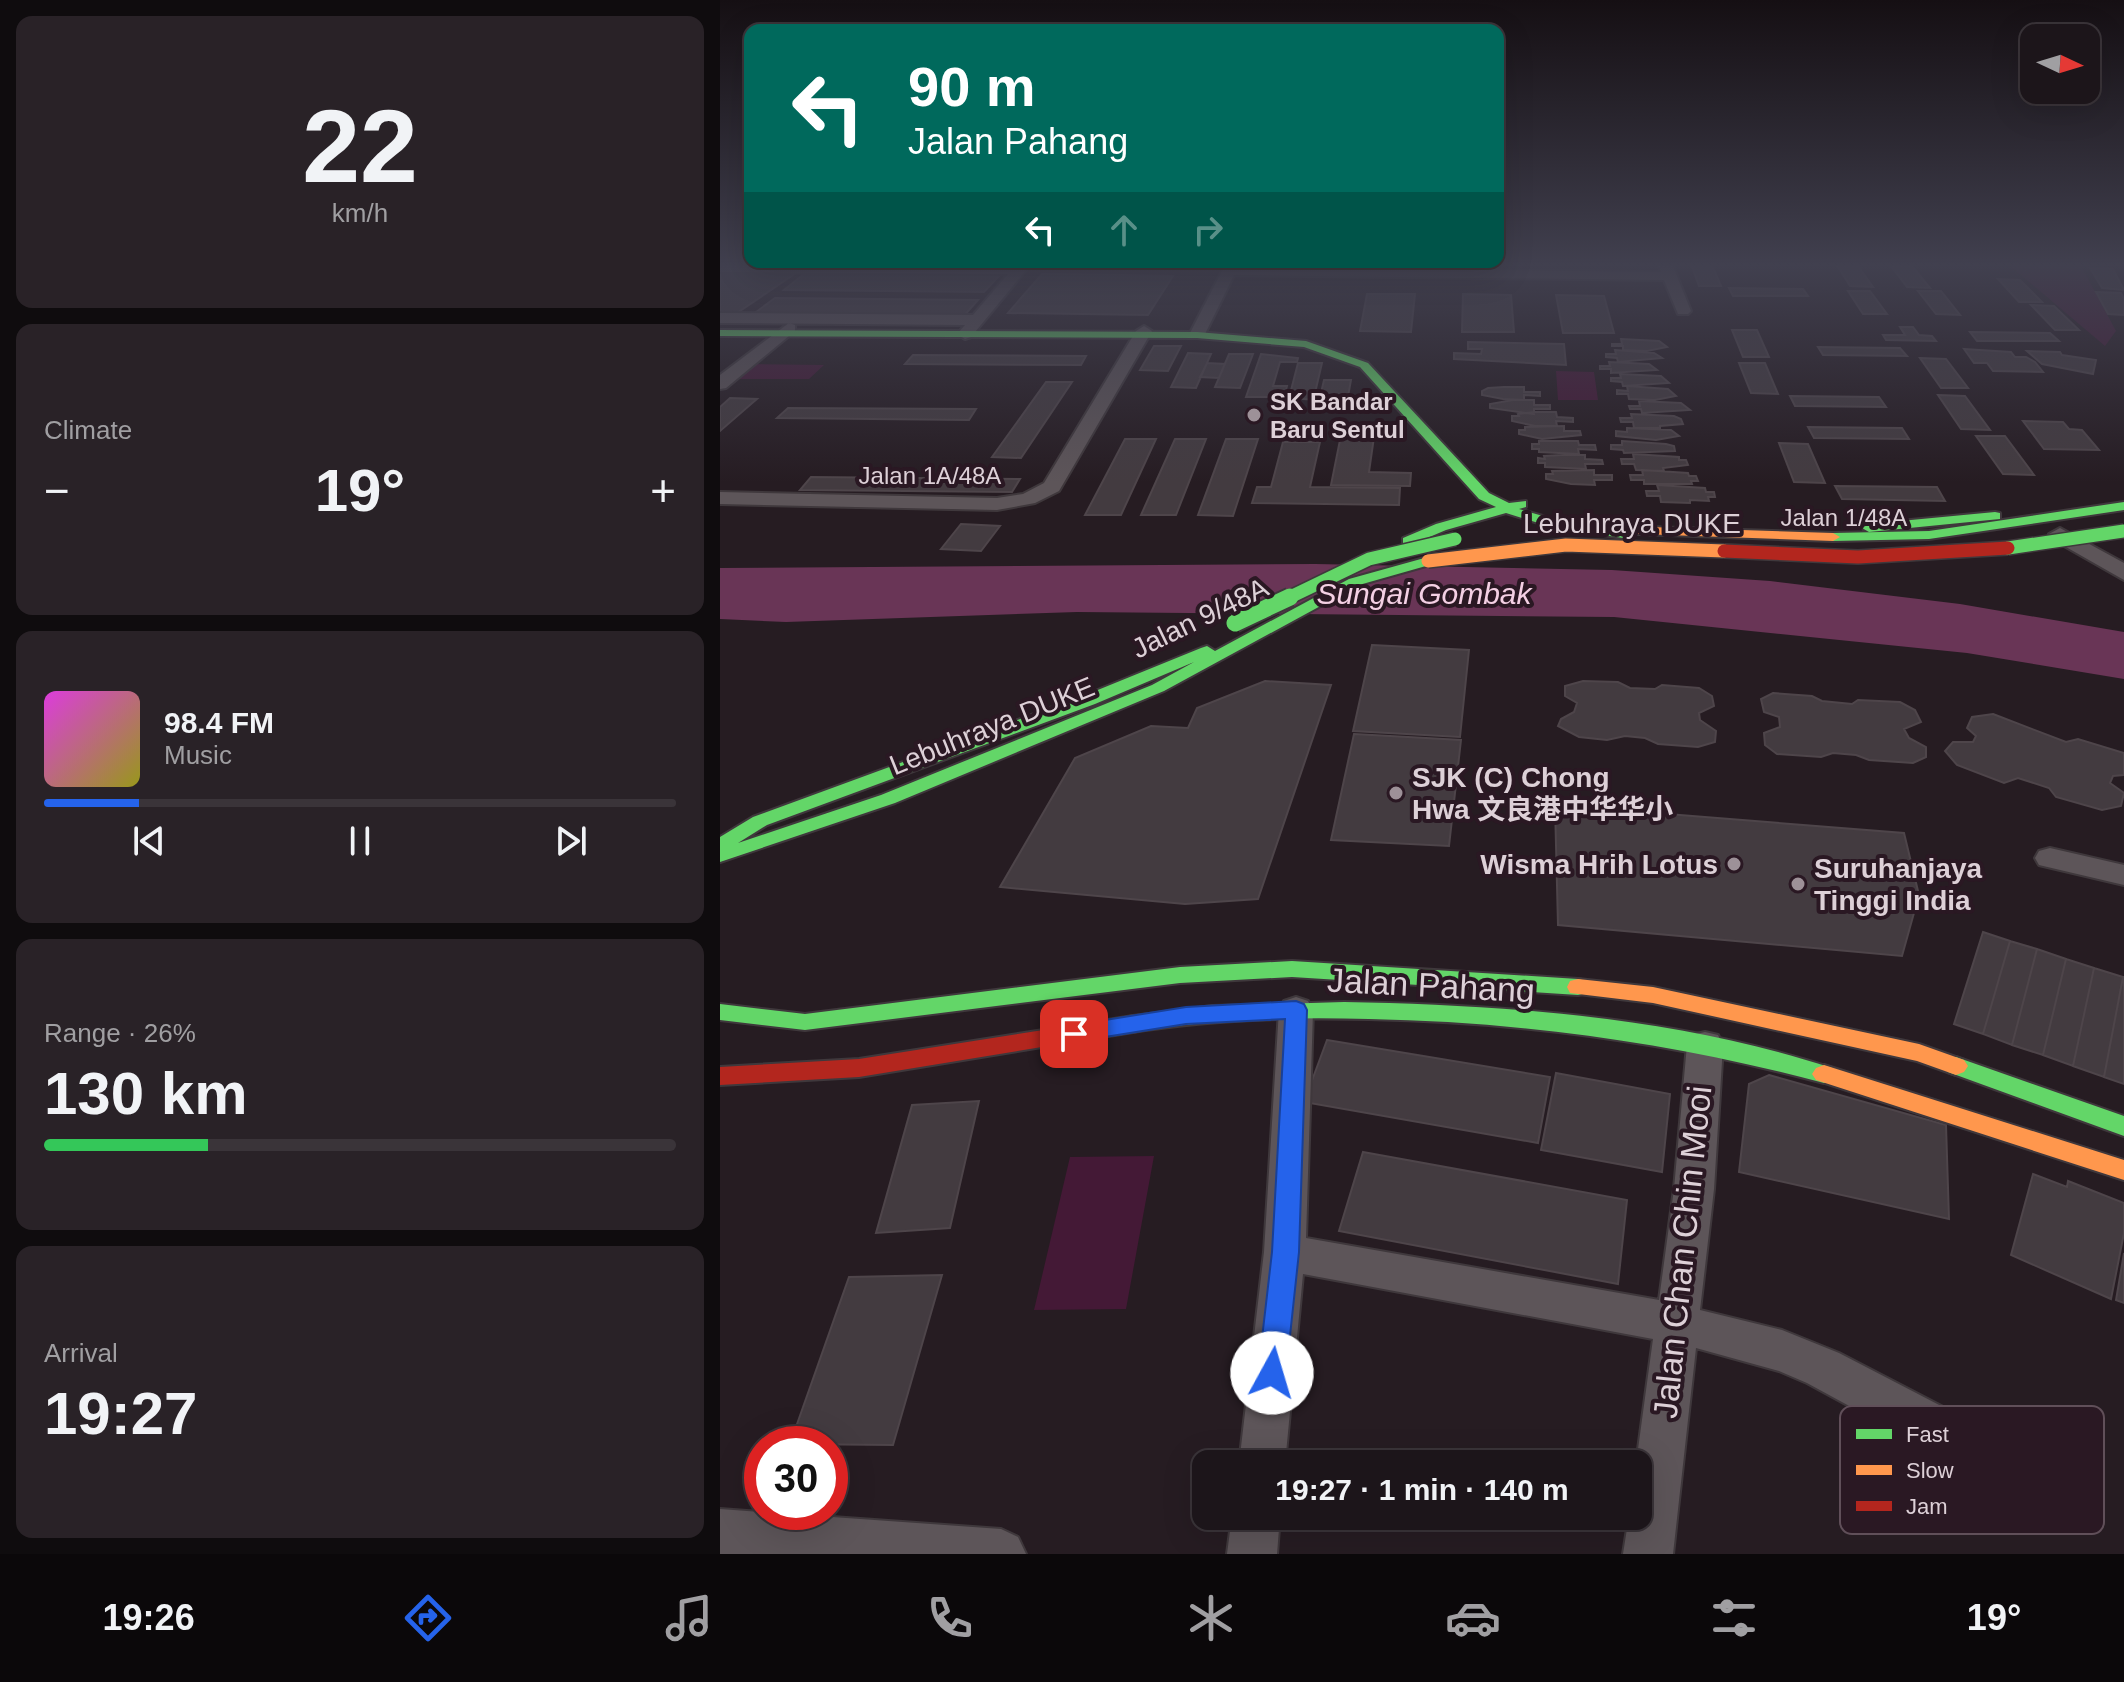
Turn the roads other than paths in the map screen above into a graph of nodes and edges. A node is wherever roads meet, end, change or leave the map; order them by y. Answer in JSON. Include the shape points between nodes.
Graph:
{"nodes":[{"id":1,"x":779,"y":337,"type":"edge"},
{"id":2,"x":1141,"y":337,"type":"edge"},
{"id":3,"x":1243,"y":337,"type":"edge"},
{"id":4,"x":720,"y":384,"type":"edge"},
{"id":5,"x":2124,"y":497,"type":"edge"},
{"id":6,"x":720,"y":498,"type":"edge"},
{"id":7,"x":2124,"y":506,"type":"edge"},
{"id":8,"x":1513,"y":507,"type":"junction"},
{"id":9,"x":2124,"y":514,"type":"edge"},
{"id":10,"x":2046,"y":525,"type":"junction"},
{"id":11,"x":2124,"y":531,"type":"edge"},
{"id":12,"x":2124,"y":573,"type":"edge"},
{"id":13,"x":1215,"y":638,"type":"junction"},
{"id":14,"x":720,"y":829,"type":"edge"},
{"id":15,"x":720,"y":846,"type":"edge"},
{"id":16,"x":720,"y":856,"type":"edge"},
{"id":17,"x":2050,"y":858,"type":"dead end"},
{"id":18,"x":2124,"y":875,"type":"edge"},
{"id":19,"x":1296,"y":1010,"type":"junction"},
{"id":20,"x":720,"y":1012,"type":"edge"},
{"id":21,"x":1705,"y":1045,"type":"junction"},
{"id":22,"x":720,"y":1076,"type":"edge"},
{"id":23,"x":2124,"y":1126,"type":"edge"},
{"id":24,"x":2124,"y":1170,"type":"edge"},
{"id":25,"x":1285,"y":1252,"type":"junction"},
{"id":26,"x":1675,"y":1323,"type":"junction"},
{"id":27,"x":1895,"y":1406,"type":"edge"},
{"id":28,"x":1264,"y":1450,"type":"edge"},
{"id":29,"x":1255,"y":1530,"type":"edge"},
{"id":30,"x":720,"y":1533,"type":"edge"},
{"id":31,"x":1001,"y":1554,"type":"edge"},
{"id":32,"x":1252,"y":1554,"type":"edge"},
{"id":33,"x":1648,"y":1554,"type":"edge"}],
"edges":[{"from":1,"to":4,"type":"street"},
{"from":2,"to":6,"type":"street","name":"Jalan 1A/48A","via":[[1052,487],[1028,499],[997,504]]},
{"from":3,"to":8,"type":"main road","name":"Jalan 1/48A","via":[[1321,348],[1364,365],[1484,496]]},
{"from":5,"to":8,"type":"main road","name":"Jalan 1/48A","via":[[1876,528],[1600,521]]},
{"from":7,"to":13,"type":"main road","name":"Lebuhraya DUKE","bridge":true,"via":[[1929,535],[1588,529],[1449,540],[1369,559],[1317,581]]},
{"from":8,"to":10,"type":"main road","name":"Jalan 1/48A","via":[[1596,532],[1772,542],[1882,544]]},
{"from":8,"to":13,"type":"main road","name":"Jalan 9/48A","bridge":true,"via":[[1396,546]]},
{"from":9,"to":10,"type":"main road","name":"Jalan 1/48A"},
{"from":10,"to":12,"type":"street"},
{"from":11,"to":16,"type":"main road","name":"Lebuhraya DUKE","bridge":true,"via":[[1920,555],[1566,545],[1428,561],[1354,582],[1158,688],[888,799]]},
{"from":13,"to":14,"type":"main road","name":"Lebuhraya DUKE","via":[[865,778]]},
{"from":13,"to":15,"type":"main road","name":"Jalan 9/48A","via":[[1075,706],[760,821]]},
{"from":17,"to":18,"type":"street"},
{"from":19,"to":21,"type":"main road","name":"Jalan Pahang","via":[[1473,1016]]},
{"from":19,"to":22,"type":"main road","name":"Jalan Pahang","via":[[1186,1016],[865,1065]]},
{"from":19,"to":25,"type":"street"},
{"from":20,"to":23,"type":"main road","name":"Jalan Pahang","via":[[805,1022],[1180,975],[1292,969],[1531,982],[1653,995],[1919,1053]]},
{"from":21,"to":24,"type":"main road","name":"Jalan Pahang","via":[[1884,1091]]},
{"from":21,"to":26,"type":"street","name":"Jalan Chan Chin Mooi","via":[[1694,1189]]},
{"from":25,"to":26,"type":"street"},
{"from":25,"to":28,"type":"street"},
{"from":26,"to":27,"type":"street","via":[[1782,1351]]},
{"from":26,"to":33,"type":"street","name":"Jalan Chan Chin Mooi"},
{"from":29,"to":32,"type":"street"},
{"from":30,"to":31,"type":"street"}]}
